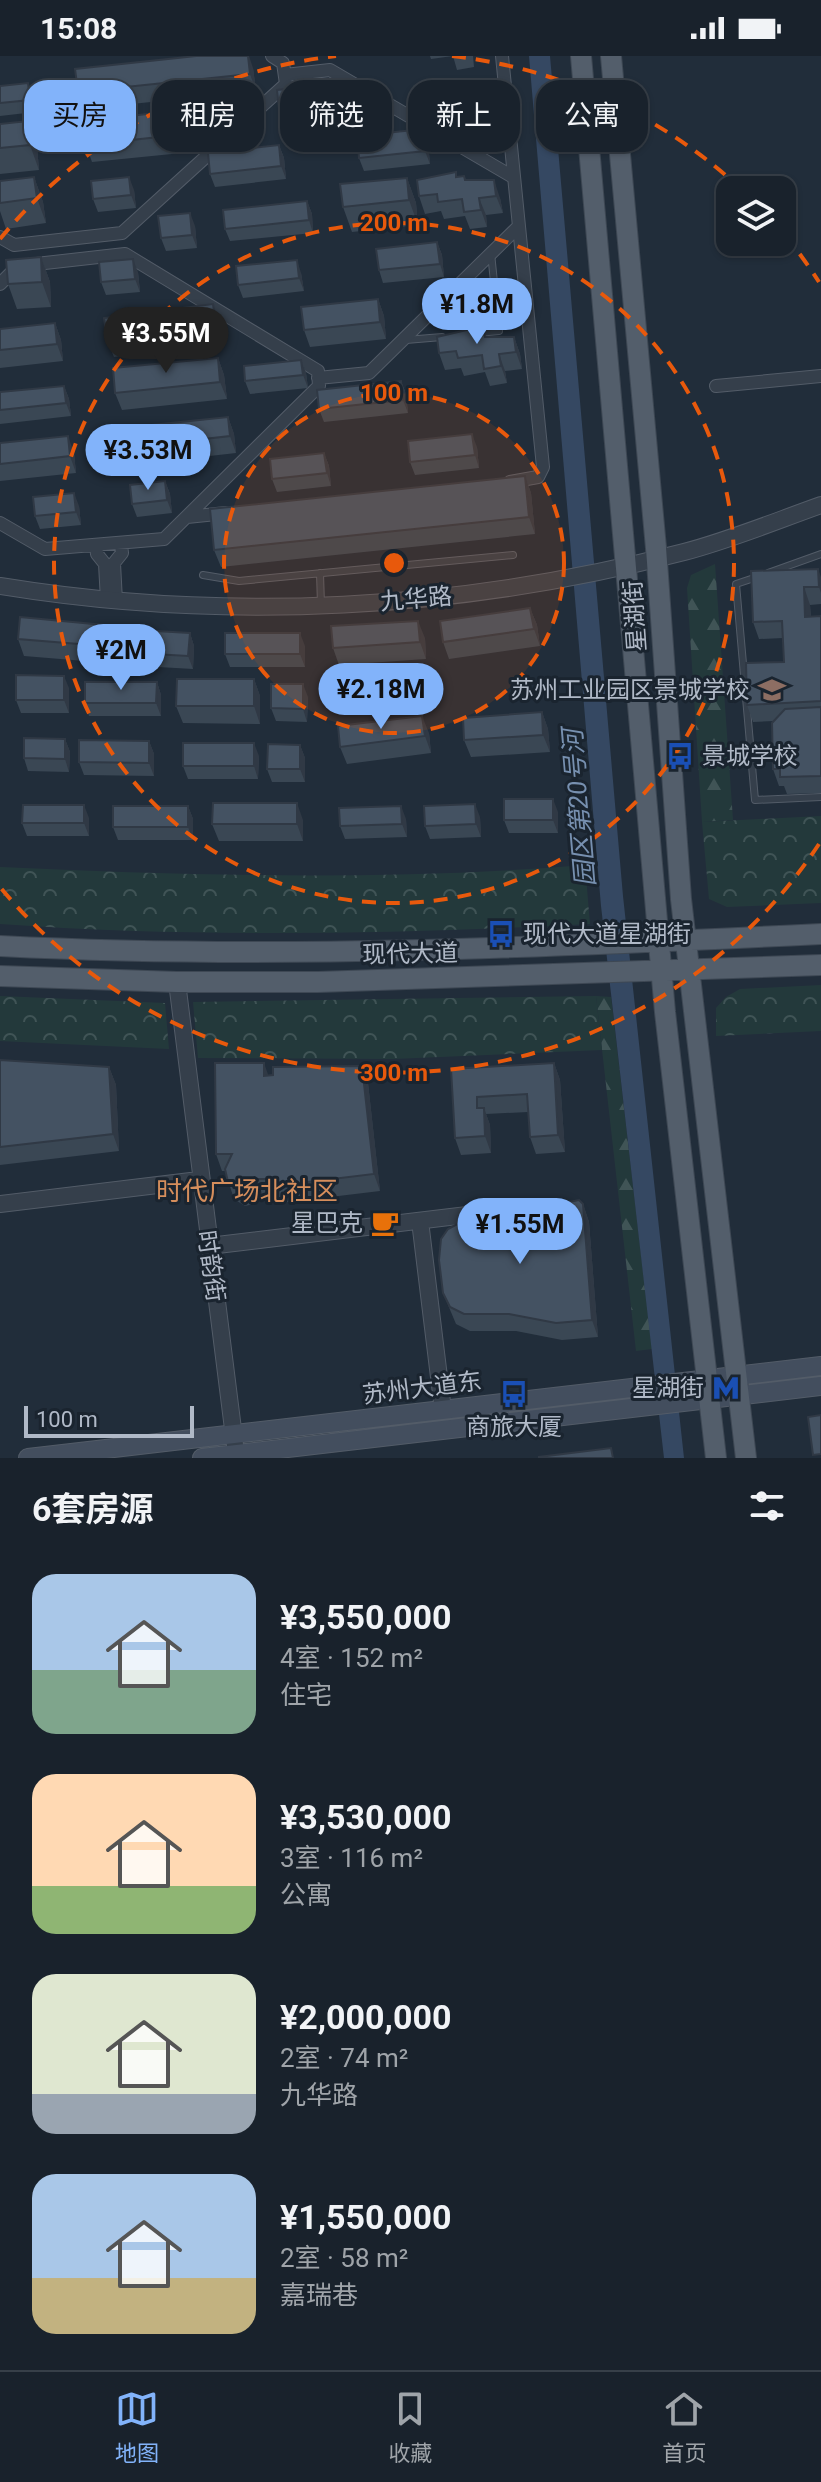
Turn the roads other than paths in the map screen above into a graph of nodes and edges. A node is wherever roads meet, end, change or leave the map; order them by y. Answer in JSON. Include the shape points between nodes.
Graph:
{"nodes":[{"id":1,"x":272,"y":56,"type":"edge"},
{"id":2,"x":502,"y":56,"type":"edge"},
{"id":3,"x":581,"y":56,"type":"edge"},
{"id":4,"x":611,"y":56,"type":"edge"},
{"id":5,"x":285,"y":75,"type":"junction"},
{"id":6,"x":403,"y":113,"type":"junction"},
{"id":7,"x":481,"y":158,"type":"junction"},
{"id":8,"x":513,"y":177,"type":"junction"},
{"id":9,"x":519,"y":226,"type":"junction"},
{"id":10,"x":122,"y":233,"type":"junction"},
{"id":11,"x":0,"y":237,"type":"edge"},
{"id":12,"x":14,"y":245,"type":"junction"},
{"id":13,"x":491,"y":253,"type":"junction"},
{"id":14,"x":125,"y":254,"type":"junction"},
{"id":15,"x":18,"y":266,"type":"junction"},
{"id":16,"x":0,"y":284,"type":"edge"},
{"id":17,"x":471,"y":334,"type":"edge"},
{"id":18,"x":458,"y":335,"type":"edge"},
{"id":19,"x":403,"y":340,"type":"junction"},
{"id":20,"x":821,"y":376,"type":"edge"},
{"id":21,"x":318,"y":378,"type":"junction"},
{"id":22,"x":716,"y":386,"type":"dead end"},
{"id":23,"x":501,"y":483,"type":"edge"},
{"id":24,"x":821,"y":505,"type":"edge"},
{"id":25,"x":234,"y":512,"type":"edge"},
{"id":26,"x":187,"y":517,"type":"junction"},
{"id":27,"x":0,"y":523,"type":"edge"},
{"id":28,"x":121,"y":544,"type":"junction"},
{"id":29,"x":96,"y":546,"type":"junction"},
{"id":30,"x":821,"y":554,"type":"edge"},
{"id":31,"x":513,"y":555,"type":"dead end"},
{"id":32,"x":657,"y":559,"type":"junction"},
{"id":33,"x":626,"y":565,"type":"junction"},
{"id":34,"x":320,"y":573,"type":"junction"},
{"id":35,"x":203,"y":575,"type":"dead end"},
{"id":36,"x":0,"y":586,"type":"edge"},
{"id":37,"x":111,"y":601,"type":"junction"},
{"id":38,"x":321,"y":605,"type":"junction"},
{"id":39,"x":821,"y":797,"type":"edge"},
{"id":40,"x":821,"y":934,"type":"edge"},
{"id":41,"x":658,"y":939,"type":"junction"},
{"id":42,"x":686,"y":940,"type":"junction"},
{"id":43,"x":0,"y":946,"type":"edge"},
{"id":44,"x":821,"y":965,"type":"edge"},
{"id":45,"x":661,"y":969,"type":"junction"},
{"id":46,"x":689,"y":970,"type":"junction"},
{"id":47,"x":0,"y":976,"type":"edge"},
{"id":48,"x":177,"y":982,"type":"junction"},
{"id":49,"x":199,"y":1180,"type":"junction"},
{"id":50,"x":0,"y":1204,"type":"edge"},
{"id":51,"x":533,"y":1207,"type":"dead end"},
{"id":52,"x":420,"y":1221,"type":"junction"},
{"id":53,"x":209,"y":1246,"type":"junction"},
{"id":54,"x":821,"y":1366,"type":"edge"},
{"id":55,"x":821,"y":1386,"type":"edge"},
{"id":56,"x":738,"y":1387,"type":"junction"},
{"id":57,"x":708,"y":1390,"type":"junction"},
{"id":58,"x":443,"y":1410,"type":"junction"},
{"id":59,"x":233,"y":1434,"type":"junction"},
{"id":60,"x":236,"y":1456,"type":"edge"},
{"id":61,"x":28,"y":1458,"type":"edge"},
{"id":62,"x":202,"y":1458,"type":"edge"},
{"id":63,"x":716,"y":1458,"type":"edge"},
{"id":64,"x":746,"y":1458,"type":"edge"}],
"edges":[{"from":1,"to":5,"type":"street","via":[[283,63]]},
{"from":2,"to":8,"type":"street"},
{"from":3,"to":33,"type":"main road","name":"星湖街"},
{"from":4,"to":32,"type":"main road","name":"星湖街"},
{"from":5,"to":6,"type":"street","via":[[330,70]]},
{"from":5,"to":10,"type":"street","via":[[286,84]]},
{"from":6,"to":7,"type":"street"},
{"from":6,"to":7,"type":"lane","via":[[477,104]]},
{"from":7,"to":8,"type":"street"},
{"from":8,"to":9,"type":"street"},
{"from":9,"to":13,"type":"street"},
{"from":9,"to":23,"type":"street","via":[[543,467],[533,480]]},
{"from":10,"to":12,"type":"street"},
{"from":10,"to":14,"type":"street"},
{"from":11,"to":12,"type":"street"},
{"from":12,"to":15,"type":"street"},
{"from":13,"to":17,"type":"lane","via":[[499,331]]},
{"from":13,"to":19,"type":"street"},
{"from":14,"to":15,"type":"street"},
{"from":14,"to":21,"type":"street","via":[[318,371]]},
{"from":15,"to":16,"type":"street"},
{"from":18,"to":19,"type":"lane"},
{"from":19,"to":21,"type":"street","via":[[369,373]]},
{"from":20,"to":22,"type":"street"},
{"from":21,"to":26,"type":"street","via":[[319,386]]},
{"from":24,"to":32,"type":"street","name":"九华路"},
{"from":25,"to":26,"type":"street"},
{"from":26,"to":28,"type":"street","via":[[164,539]]},
{"from":27,"to":29,"type":"street","via":[[45,549]]},
{"from":28,"to":29,"type":"street"},
{"from":28,"to":37,"type":"street"},
{"from":29,"to":37,"type":"street"},
{"from":30,"to":39,"type":"lane","via":[[736,584],[755,800]]},
{"from":31,"to":34,"type":"lane"},
{"from":32,"to":33,"type":"street","name":"九华路"},
{"from":32,"to":42,"type":"main road","name":"星湖街"},
{"from":33,"to":38,"type":"street","name":"九华路","via":[[453,596]]},
{"from":33,"to":41,"type":"main road","name":"星湖街"},
{"from":34,"to":35,"type":"lane","via":[[239,581]]},
{"from":34,"to":38,"type":"lane"},
{"from":36,"to":37,"type":"street","name":"九华路"},
{"from":37,"to":38,"type":"street","name":"九华路"},
{"from":40,"to":42,"type":"main road","name":"现代大道"},
{"from":41,"to":42,"type":"main road","name":"现代大道"},
{"from":41,"to":43,"type":"main road","name":"现代大道","via":[[258,952]]},
{"from":41,"to":45,"type":"main road","name":"星湖街"},
{"from":42,"to":46,"type":"main road","name":"星湖街"},
{"from":44,"to":46,"type":"main road","name":"现代大道"},
{"from":45,"to":46,"type":"main road","name":"现代大道"},
{"from":45,"to":48,"type":"main road","name":"现代大道","via":[[478,978]]},
{"from":45,"to":57,"type":"main road","name":"星湖街"},
{"from":46,"to":56,"type":"main road","name":"星湖街"},
{"from":47,"to":48,"type":"main road","name":"现代大道"},
{"from":48,"to":49,"type":"street","name":"时韵街"},
{"from":49,"to":50,"type":"street"},
{"from":49,"to":53,"type":"street","name":"时韵街"},
{"from":51,"to":52,"type":"street"},
{"from":52,"to":53,"type":"street"},
{"from":52,"to":58,"type":"street"},
{"from":53,"to":59,"type":"street","name":"时韵街"},
{"from":54,"to":56,"type":"main road","name":"苏州大道东"},
{"from":55,"to":56,"type":"main road","name":"苏州大道东"},
{"from":56,"to":57,"type":"main road","name":"苏州大道东"},
{"from":56,"to":64,"type":"main road","name":"星湖街"},
{"from":57,"to":58,"type":"main road","name":"苏州大道东","via":[[682,1383]]},
{"from":57,"to":60,"type":"main road","name":"苏州大道东","via":[[686,1403]]},
{"from":57,"to":63,"type":"main road","name":"星湖街"},
{"from":58,"to":59,"type":"main road","name":"苏州大道东"},
{"from":59,"to":60,"type":"street","name":"时韵街"},
{"from":59,"to":61,"type":"main road","name":"苏州大道东"},
{"from":60,"to":62,"type":"main road","name":"苏州大道东"}]}
